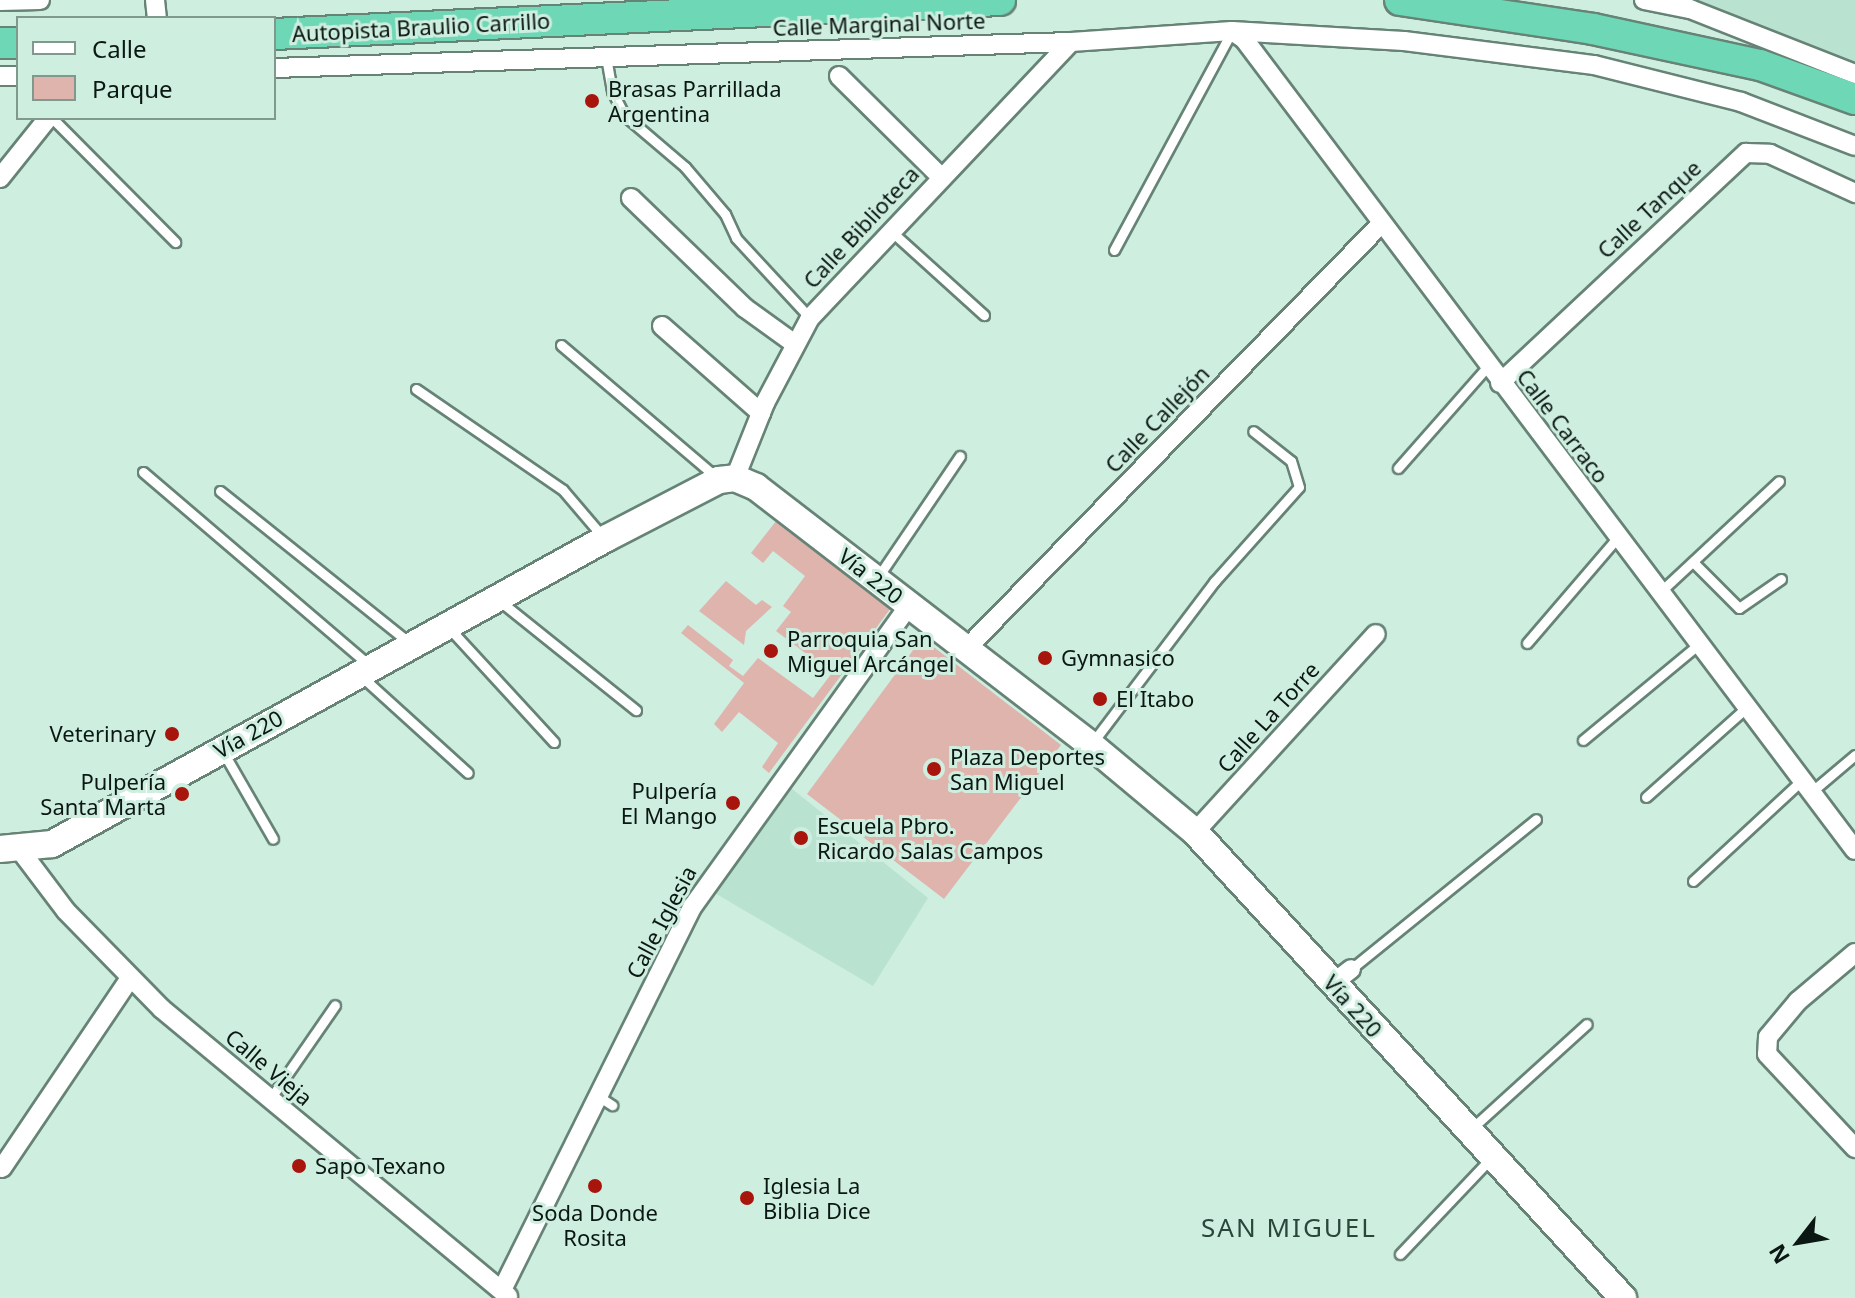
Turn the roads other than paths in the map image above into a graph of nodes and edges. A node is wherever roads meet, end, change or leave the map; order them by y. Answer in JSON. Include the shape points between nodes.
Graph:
{"nodes":[{"id":1,"x":40,"y":0,"type":"edge"},
{"id":2,"x":1000,"y":0,"type":"edge"},
{"id":3,"x":1400,"y":0,"type":"edge"},
{"id":4,"x":1644,"y":0,"type":"edge"},
{"id":5,"x":0,"y":1,"type":"edge"},
{"id":6,"x":1232,"y":31,"type":"junction"},
{"id":7,"x":276,"y":34,"type":"edge"},
{"id":8,"x":1071,"y":42,"type":"junction"},
{"id":9,"x":606,"y":57,"type":"junction"},
{"id":10,"x":276,"y":68,"type":"edge"},
{"id":11,"x":1855,"y":74,"type":"edge"},
{"id":12,"x":839,"y":76,"type":"dead end"},
{"id":13,"x":1855,"y":99,"type":"edge"},
{"id":14,"x":48,"y":120,"type":"edge"},
{"id":15,"x":52,"y":120,"type":"edge"},
{"id":16,"x":1855,"y":146,"type":"edge"},
{"id":17,"x":941,"y":177,"type":"junction"},
{"id":18,"x":0,"y":178,"type":"edge"},
{"id":19,"x":1855,"y":193,"type":"edge"},
{"id":20,"x":631,"y":198,"type":"dead end"},
{"id":21,"x":1382,"y":223,"type":"junction"},
{"id":22,"x":891,"y":231,"type":"junction"},
{"id":23,"x":175,"y":242,"type":"dead end"},
{"id":24,"x":1114,"y":250,"type":"dead end"},
{"id":25,"x":984,"y":315,"type":"dead end"},
{"id":26,"x":810,"y":318,"type":"junction"},
{"id":27,"x":662,"y":326,"type":"dead end"},
{"id":28,"x":795,"y":344,"type":"junction"},
{"id":29,"x":561,"y":345,"type":"dead end"},
{"id":30,"x":1488,"y":366,"type":"junction"},
{"id":31,"x":1500,"y":383,"type":"junction"},
{"id":32,"x":416,"y":389,"type":"dead end"},
{"id":33,"x":761,"y":413,"type":"junction"},
{"id":34,"x":1253,"y":431,"type":"dead end"},
{"id":35,"x":960,"y":456,"type":"dead end"},
{"id":36,"x":1398,"y":468,"type":"dead end"},
{"id":37,"x":143,"y":472,"type":"dead end"},
{"id":38,"x":727,"y":479,"type":"junction"},
{"id":39,"x":1779,"y":481,"type":"dead end"},
{"id":40,"x":220,"y":491,"type":"dead end"},
{"id":41,"x":1617,"y":538,"type":"junction"},
{"id":42,"x":605,"y":539,"type":"junction"},
{"id":43,"x":1693,"y":562,"type":"junction"},
{"id":44,"x":1781,"y":579,"type":"dead end"},
{"id":45,"x":876,"y":580,"type":"junction"},
{"id":46,"x":1659,"y":593,"type":"junction"},
{"id":47,"x":497,"y":599,"type":"junction"},
{"id":48,"x":909,"y":605,"type":"junction"},
{"id":49,"x":447,"y":626,"type":"junction"},
{"id":50,"x":1376,"y":634,"type":"dead end"},
{"id":51,"x":1527,"y":643,"type":"dead end"},
{"id":52,"x":412,"y":645,"type":"junction"},
{"id":53,"x":1698,"y":645,"type":"junction"},
{"id":54,"x":966,"y":649,"type":"junction"},
{"id":55,"x":365,"y":670,"type":"junction"},
{"id":56,"x":1746,"y":708,"type":"junction"},
{"id":57,"x":636,"y":710,"type":"dead end"},
{"id":58,"x":1583,"y":740,"type":"dead end"},
{"id":59,"x":554,"y":742,"type":"dead end"},
{"id":60,"x":1091,"y":745,"type":"junction"},
{"id":61,"x":222,"y":749,"type":"junction"},
{"id":62,"x":1855,"y":755,"type":"edge"},
{"id":63,"x":468,"y":773,"type":"dead end"},
{"id":64,"x":1806,"y":787,"type":"junction"},
{"id":65,"x":1646,"y":797,"type":"dead end"},
{"id":66,"x":1536,"y":819,"type":"dead end"},
{"id":67,"x":1195,"y":832,"type":"junction"},
{"id":68,"x":273,"y":839,"type":"dead end"},
{"id":69,"x":10,"y":849,"type":"edge"},
{"id":70,"x":1855,"y":850,"type":"edge"},
{"id":71,"x":1693,"y":881,"type":"dead end"},
{"id":72,"x":1855,"y":953,"type":"edge"},
{"id":73,"x":1341,"y":976,"type":"junction"},
{"id":74,"x":130,"y":978,"type":"junction"},
{"id":75,"x":335,"y":1005,"type":"dead end"},
{"id":76,"x":1587,"y":1024,"type":"dead end"},
{"id":77,"x":270,"y":1099,"type":"junction"},
{"id":78,"x":1469,"y":1131,"type":"junction"},
{"id":79,"x":1855,"y":1148,"type":"edge"},
{"id":80,"x":1493,"y":1157,"type":"junction"},
{"id":81,"x":2,"y":1168,"type":"edge"},
{"id":82,"x":1400,"y":1254,"type":"dead end"},
{"id":83,"x":506,"y":1294,"type":"edge"},
{"id":84,"x":1623,"y":1298,"type":"edge"}],
"edges":[{"from":1,"to":5,"type":"street"},
{"from":2,"to":7,"type":"highway","name":"Autopista Braulio Carrillo"},
{"from":3,"to":13,"type":"highway","via":[[1593,29],[1760,65]]},
{"from":4,"to":11,"type":"street","via":[[1690,9]]},
{"from":6,"to":8,"type":"street","name":"Calle Marginal Norte"},
{"from":6,"to":16,"type":"street","name":"Calle Marginal Norte","via":[[1404,41],[1594,65],[1741,102]]},
{"from":6,"to":21,"type":"street","name":"Calle Carraco","via":[[1244,39]]},
{"from":6,"to":24,"type":"lane"},
{"from":8,"to":9,"type":"street","name":"Calle Marginal Norte"},
{"from":8,"to":17,"type":"street","name":"Calle Biblioteca"},
{"from":9,"to":10,"type":"street","name":"Calle Marginal Norte"},
{"from":9,"to":26,"type":"lane","via":[[612,91],[624,115],[685,167],[725,214],[736,238]]},
{"from":12,"to":17,"type":"street"},
{"from":14,"to":18,"type":"street"},
{"from":15,"to":23,"type":"lane"},
{"from":17,"to":22,"type":"street","name":"Calle Biblioteca"},
{"from":19,"to":31,"type":"street","name":"Calle Tanque","via":[[1770,154],[1746,153]]},
{"from":20,"to":28,"type":"street","via":[[745,308]]},
{"from":21,"to":30,"type":"street","name":"Calle Carraco"},
{"from":21,"to":54,"type":"street","name":"Calle Callejón"},
{"from":22,"to":25,"type":"lane"},
{"from":22,"to":26,"type":"street","name":"Calle Biblioteca"},
{"from":26,"to":28,"type":"street","name":"Calle Biblioteca"},
{"from":27,"to":33,"type":"street"},
{"from":28,"to":33,"type":"street","name":"Calle Biblioteca"},
{"from":29,"to":38,"type":"lane"},
{"from":30,"to":31,"type":"street","name":"Calle Carraco"},
{"from":30,"to":36,"type":"lane"},
{"from":31,"to":41,"type":"street","name":"Calle Carraco"},
{"from":32,"to":42,"type":"lane","via":[[563,490]]},
{"from":33,"to":38,"type":"street","name":"Calle Biblioteca"},
{"from":34,"to":60,"type":"lane","via":[[1291,461],[1299,487],[1214,582]]},
{"from":35,"to":45,"type":"lane"},
{"from":37,"to":55,"type":"lane"},
{"from":38,"to":42,"type":"main road","name":"Vía 220"},
{"from":38,"to":45,"type":"main road","name":"Vía 220","via":[[756,487]]},
{"from":39,"to":43,"type":"lane"},
{"from":40,"to":52,"type":"lane"},
{"from":41,"to":46,"type":"street","name":"Calle Carraco"},
{"from":41,"to":51,"type":"lane"},
{"from":42,"to":47,"type":"main road","name":"Vía 220"},
{"from":43,"to":44,"type":"lane","via":[[1739,608]]},
{"from":43,"to":46,"type":"lane"},
{"from":45,"to":48,"type":"main road","name":"Vía 220"},
{"from":46,"to":53,"type":"street","name":"Calle Carraco"},
{"from":47,"to":49,"type":"main road","name":"Vía 220"},
{"from":47,"to":57,"type":"lane"},
{"from":48,"to":54,"type":"main road","name":"Vía 220"},
{"from":48,"to":83,"type":"street","name":"Calle Iglesia","via":[[693,906],[605,1100]]},
{"from":49,"to":52,"type":"main road","name":"Vía 220"},
{"from":49,"to":59,"type":"lane"},
{"from":50,"to":67,"type":"street","name":"Calle La Torre"},
{"from":52,"to":55,"type":"main road","name":"Vía 220"},
{"from":53,"to":56,"type":"street","name":"Calle Carraco"},
{"from":53,"to":58,"type":"lane"},
{"from":54,"to":60,"type":"main road","name":"Vía 220"},
{"from":55,"to":61,"type":"main road","name":"Vía 220"},
{"from":55,"to":63,"type":"lane"},
{"from":56,"to":64,"type":"street","name":"Calle Carraco"},
{"from":56,"to":65,"type":"lane"},
{"from":60,"to":67,"type":"main road","name":"Vía 220"},
{"from":61,"to":68,"type":"lane"},
{"from":61,"to":69,"type":"main road","name":"Vía 220","via":[[52,844]]},
{"from":62,"to":64,"type":"lane"},
{"from":64,"to":70,"type":"street","name":"Calle Carraco"},
{"from":64,"to":71,"type":"lane"},
{"from":66,"to":73,"type":"lane"},
{"from":67,"to":73,"type":"main road","name":"Vía 220"},
{"from":69,"to":74,"type":"street","name":"Calle Vieja"},
{"from":72,"to":79,"type":"street","via":[[1798,1001],[1768,1037],[1767,1054]]},
{"from":73,"to":78,"type":"main road","name":"Vía 220"},
{"from":74,"to":77,"type":"street","name":"Calle Vieja"},
{"from":74,"to":81,"type":"street"},
{"from":75,"to":77,"type":"lane"},
{"from":76,"to":78,"type":"lane"},
{"from":77,"to":83,"type":"street","name":"Calle Vieja"},
{"from":78,"to":80,"type":"main road","name":"Vía 220"},
{"from":80,"to":82,"type":"lane"},
{"from":80,"to":84,"type":"main road","name":"Vía 220"}]}
